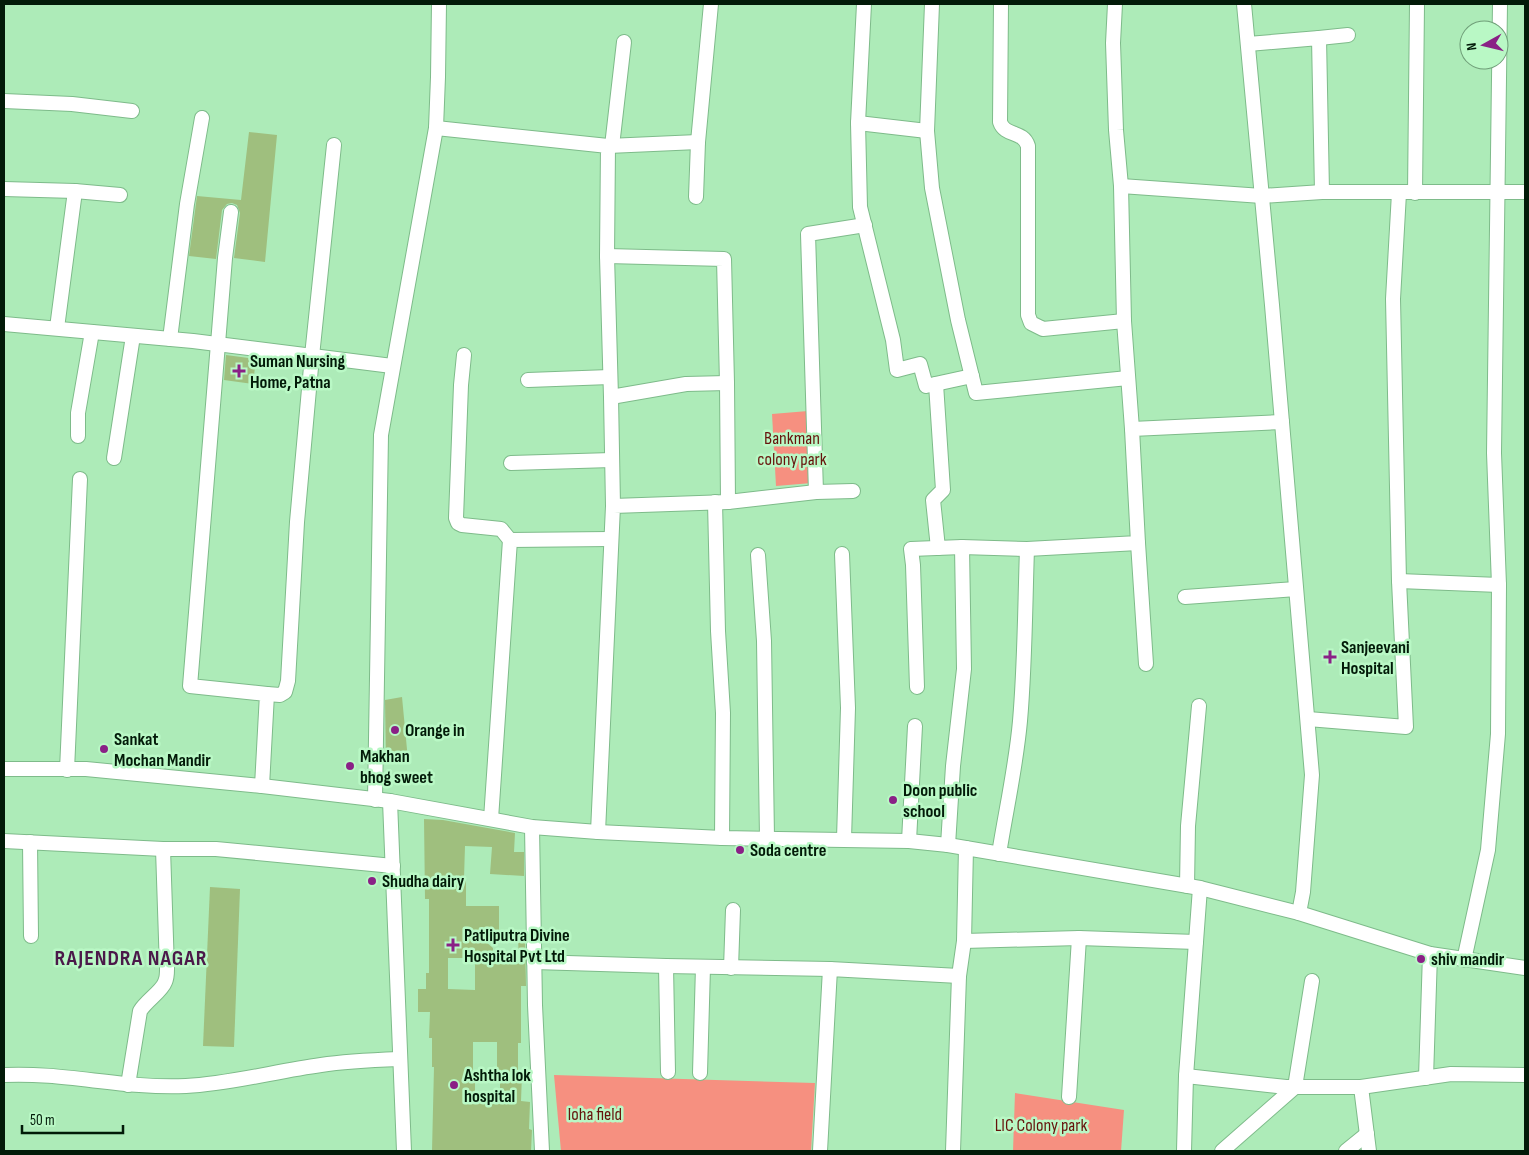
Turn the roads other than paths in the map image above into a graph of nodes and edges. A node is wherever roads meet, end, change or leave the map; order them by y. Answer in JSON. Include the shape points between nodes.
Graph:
{"nodes":[{"id":1,"x":439,"y":4,"type":"edge"},
{"id":2,"x":711,"y":4,"type":"edge"},
{"id":3,"x":864,"y":4,"type":"edge"},
{"id":4,"x":932,"y":4,"type":"edge"},
{"id":5,"x":1000,"y":4,"type":"edge"},
{"id":6,"x":1115,"y":4,"type":"edge"},
{"id":7,"x":1244,"y":4,"type":"edge"},
{"id":8,"x":1417,"y":4,"type":"edge"},
{"id":9,"x":1500,"y":4,"type":"edge"},
{"id":10,"x":1348,"y":35,"type":"dead end"},
{"id":11,"x":1319,"y":38,"type":"junction"},
{"id":12,"x":624,"y":42,"type":"dead end"},
{"id":13,"x":1248,"y":44,"type":"junction"},
{"id":14,"x":4,"y":101,"type":"edge"},
{"id":15,"x":132,"y":111,"type":"dead end"},
{"id":16,"x":202,"y":118,"type":"dead end"},
{"id":17,"x":858,"y":123,"type":"junction"},
{"id":18,"x":436,"y":128,"type":"junction"},
{"id":19,"x":927,"y":131,"type":"junction"},
{"id":20,"x":698,"y":142,"type":"junction"},
{"id":21,"x":334,"y":145,"type":"dead end"},
{"id":22,"x":610,"y":146,"type":"junction"},
{"id":23,"x":1121,"y":186,"type":"junction"},
{"id":24,"x":4,"y":189,"type":"edge"},
{"id":25,"x":75,"y":190,"type":"junction"},
{"id":26,"x":1322,"y":192,"type":"junction"},
{"id":27,"x":1498,"y":192,"type":"junction"},
{"id":28,"x":1525,"y":192,"type":"edge"},
{"id":29,"x":1399,"y":193,"type":"junction"},
{"id":30,"x":1415,"y":193,"type":"junction"},
{"id":31,"x":120,"y":195,"type":"dead end"},
{"id":32,"x":1262,"y":196,"type":"junction"},
{"id":33,"x":696,"y":197,"type":"dead end"},
{"id":34,"x":231,"y":212,"type":"dead end"},
{"id":35,"x":865,"y":225,"type":"junction"},
{"id":36,"x":607,"y":256,"type":"junction"},
{"id":37,"x":1124,"y":321,"type":"junction"},
{"id":38,"x":4,"y":324,"type":"edge"},
{"id":39,"x":57,"y":328,"type":"junction"},
{"id":40,"x":92,"y":332,"type":"junction"},
{"id":41,"x":133,"y":336,"type":"junction"},
{"id":42,"x":170,"y":339,"type":"junction"},
{"id":43,"x":217,"y":344,"type":"junction"},
{"id":44,"x":464,"y":355,"type":"dead end"},
{"id":45,"x":312,"y":356,"type":"junction"},
{"id":46,"x":392,"y":366,"type":"junction"},
{"id":47,"x":972,"y":376,"type":"junction"},
{"id":48,"x":610,"y":378,"type":"junction"},
{"id":49,"x":1128,"y":378,"type":"junction"},
{"id":50,"x":528,"y":380,"type":"dead end"},
{"id":51,"x":727,"y":383,"type":"junction"},
{"id":52,"x":936,"y":384,"type":"junction"},
{"id":53,"x":611,"y":397,"type":"junction"},
{"id":54,"x":1282,"y":422,"type":"junction"},
{"id":55,"x":1132,"y":429,"type":"junction"},
{"id":56,"x":78,"y":436,"type":"dead end"},
{"id":57,"x":114,"y":458,"type":"dead end"},
{"id":58,"x":612,"y":460,"type":"junction"},
{"id":59,"x":511,"y":463,"type":"dead end"},
{"id":60,"x":80,"y":479,"type":"dead end"},
{"id":61,"x":853,"y":491,"type":"dead end"},
{"id":62,"x":816,"y":492,"type":"junction"},
{"id":63,"x":721,"y":502,"type":"junction"},
{"id":64,"x":613,"y":506,"type":"junction"},
{"id":65,"x":610,"y":539,"type":"junction"},
{"id":66,"x":510,"y":540,"type":"junction"},
{"id":67,"x":1138,"y":543,"type":"junction"},
{"id":68,"x":962,"y":547,"type":"junction"},
{"id":69,"x":938,"y":548,"type":"junction"},
{"id":70,"x":1027,"y":549,"type":"junction"},
{"id":71,"x":842,"y":554,"type":"dead end"},
{"id":72,"x":758,"y":555,"type":"dead end"},
{"id":73,"x":1399,"y":581,"type":"junction"},
{"id":74,"x":1499,"y":585,"type":"junction"},
{"id":75,"x":1296,"y":589,"type":"junction"},
{"id":76,"x":1185,"y":597,"type":"dead end"},
{"id":77,"x":1146,"y":664,"type":"dead end"},
{"id":78,"x":917,"y":687,"type":"dead end"},
{"id":79,"x":267,"y":694,"type":"junction"},
{"id":80,"x":1199,"y":706,"type":"dead end"},
{"id":81,"x":1308,"y":719,"type":"junction"},
{"id":82,"x":915,"y":726,"type":"dead end"},
{"id":83,"x":4,"y":769,"type":"edge"},
{"id":84,"x":67,"y":770,"type":"junction"},
{"id":85,"x":262,"y":786,"type":"junction"},
{"id":86,"x":375,"y":800,"type":"junction"},
{"id":87,"x":390,"y":801,"type":"junction"},
{"id":88,"x":491,"y":819,"type":"junction"},
{"id":89,"x":532,"y":827,"type":"junction"},
{"id":90,"x":598,"y":832,"type":"junction"},
{"id":91,"x":722,"y":838,"type":"junction"},
{"id":92,"x":767,"y":838,"type":"junction"},
{"id":93,"x":844,"y":839,"type":"junction"},
{"id":94,"x":4,"y":841,"type":"edge"},
{"id":95,"x":909,"y":841,"type":"junction"},
{"id":96,"x":30,"y":842,"type":"junction"},
{"id":97,"x":948,"y":845,"type":"junction"},
{"id":98,"x":966,"y":848,"type":"junction"},
{"id":99,"x":163,"y":849,"type":"junction"},
{"id":100,"x":999,"y":854,"type":"junction"},
{"id":101,"x":393,"y":866,"type":"junction"},
{"id":102,"x":1194,"y":887,"type":"junction"},
{"id":103,"x":733,"y":910,"type":"dead end"},
{"id":104,"x":1299,"y":913,"type":"junction"},
{"id":105,"x":30,"y":936,"type":"dead end"},
{"id":106,"x":1079,"y":938,"type":"junction"},
{"id":107,"x":964,"y":941,"type":"junction"},
{"id":108,"x":1196,"y":942,"type":"junction"},
{"id":109,"x":1430,"y":954,"type":"junction"},
{"id":110,"x":1464,"y":960,"type":"junction"},
{"id":111,"x":534,"y":962,"type":"junction"},
{"id":112,"x":666,"y":966,"type":"junction"},
{"id":113,"x":703,"y":967,"type":"junction"},
{"id":114,"x":731,"y":968,"type":"junction"},
{"id":115,"x":1525,"y":968,"type":"edge"},
{"id":116,"x":830,"y":969,"type":"junction"},
{"id":117,"x":960,"y":976,"type":"junction"},
{"id":118,"x":1312,"y":981,"type":"dead end"},
{"id":119,"x":400,"y":1059,"type":"junction"},
{"id":120,"x":668,"y":1072,"type":"dead end"},
{"id":121,"x":700,"y":1073,"type":"dead end"},
{"id":122,"x":4,"y":1075,"type":"edge"},
{"id":123,"x":1525,"y":1075,"type":"edge"},
{"id":124,"x":1186,"y":1076,"type":"junction"},
{"id":125,"x":1426,"y":1078,"type":"junction"},
{"id":126,"x":128,"y":1085,"type":"junction"},
{"id":127,"x":1295,"y":1087,"type":"junction"},
{"id":128,"x":1361,"y":1087,"type":"junction"},
{"id":129,"x":1069,"y":1097,"type":"dead end"},
{"id":130,"x":1366,"y":1134,"type":"junction"},
{"id":131,"x":404,"y":1151,"type":"edge"},
{"id":132,"x":542,"y":1151,"type":"edge"},
{"id":133,"x":820,"y":1151,"type":"edge"},
{"id":134,"x":953,"y":1151,"type":"edge"},
{"id":135,"x":1184,"y":1151,"type":"edge"},
{"id":136,"x":1222,"y":1151,"type":"edge"},
{"id":137,"x":1346,"y":1151,"type":"edge"},
{"id":138,"x":1369,"y":1151,"type":"edge"}],
"edges":[{"from":1,"to":18,"type":"street"},
{"from":2,"to":20,"type":"street"},
{"from":3,"to":17,"type":"street"},
{"from":4,"to":19,"type":"street"},
{"from":5,"to":37,"type":"street","via":[[1000,122],[1002,128],[1022,137],[1028,146],[1028,315],[1031,323],[1043,329]]},
{"from":6,"to":23,"type":"street","via":[[1115,110]]},
{"from":7,"to":13,"type":"street"},
{"from":8,"to":30,"type":"street"},
{"from":9,"to":27,"type":"street"},
{"from":10,"to":11,"type":"street"},
{"from":11,"to":13,"type":"street"},
{"from":11,"to":26,"type":"street"},
{"from":12,"to":22,"type":"street"},
{"from":13,"to":32,"type":"street"},
{"from":14,"to":15,"type":"street"},
{"from":16,"to":42,"type":"street","via":[[187,204]]},
{"from":17,"to":19,"type":"street"},
{"from":17,"to":35,"type":"street","via":[[860,208]]},
{"from":18,"to":22,"type":"street"},
{"from":18,"to":46,"type":"street"},
{"from":19,"to":47,"type":"street","via":[[940,235]]},
{"from":20,"to":22,"type":"street"},
{"from":20,"to":33,"type":"street"},
{"from":21,"to":45,"type":"street"},
{"from":22,"to":36,"type":"street"},
{"from":23,"to":32,"type":"street"},
{"from":23,"to":37,"type":"street"},
{"from":24,"to":25,"type":"street"},
{"from":25,"to":31,"type":"street"},
{"from":25,"to":39,"type":"street"},
{"from":26,"to":29,"type":"street"},
{"from":26,"to":32,"type":"street"},
{"from":27,"to":28,"type":"street"},
{"from":27,"to":30,"type":"street"},
{"from":27,"to":74,"type":"street","via":[[1494,453]]},
{"from":29,"to":30,"type":"street"},
{"from":29,"to":73,"type":"street","via":[[1393,299]]},
{"from":32,"to":54,"type":"street"},
{"from":34,"to":43,"type":"street"},
{"from":35,"to":52,"type":"street","via":[[893,340],[897,370],[920,364],[926,386]]},
{"from":35,"to":62,"type":"street","via":[[808,234]]},
{"from":36,"to":48,"type":"street"},
{"from":36,"to":51,"type":"street","via":[[724,259]]},
{"from":37,"to":49,"type":"street"},
{"from":38,"to":39,"type":"street"},
{"from":39,"to":40,"type":"street"},
{"from":40,"to":41,"type":"street"},
{"from":40,"to":56,"type":"street","via":[[78,413]]},
{"from":41,"to":42,"type":"street"},
{"from":41,"to":57,"type":"street"},
{"from":42,"to":43,"type":"street"},
{"from":43,"to":45,"type":"street"},
{"from":43,"to":79,"type":"street","via":[[190,686]]},
{"from":44,"to":66,"type":"street","via":[[456,518],[462,525],[501,529]]},
{"from":45,"to":46,"type":"street"},
{"from":45,"to":79,"type":"street","via":[[297,522],[288,681],[285,692]]},
{"from":46,"to":86,"type":"street","via":[[381,435]]},
{"from":47,"to":49,"type":"street","via":[[976,393]]},
{"from":47,"to":52,"type":"street"},
{"from":48,"to":50,"type":"street"},
{"from":48,"to":53,"type":"street"},
{"from":49,"to":55,"type":"street"},
{"from":51,"to":53,"type":"street","via":[[686,384]]},
{"from":51,"to":63,"type":"street"},
{"from":52,"to":69,"type":"street","via":[[943,490],[934,500]]},
{"from":53,"to":58,"type":"street"},
{"from":54,"to":55,"type":"street"},
{"from":54,"to":75,"type":"street"},
{"from":55,"to":67,"type":"street"},
{"from":58,"to":59,"type":"street"},
{"from":58,"to":64,"type":"street"},
{"from":60,"to":84,"type":"street"},
{"from":61,"to":62,"type":"street"},
{"from":62,"to":63,"type":"street"},
{"from":63,"to":64,"type":"street"},
{"from":63,"to":91,"type":"street","via":[[718,631]]},
{"from":64,"to":65,"type":"street"},
{"from":65,"to":66,"type":"street"},
{"from":65,"to":90,"type":"street"},
{"from":66,"to":88,"type":"street"},
{"from":67,"to":70,"type":"street"},
{"from":67,"to":77,"type":"street"},
{"from":68,"to":69,"type":"street"},
{"from":68,"to":70,"type":"street"},
{"from":68,"to":97,"type":"street","via":[[964,669]]},
{"from":69,"to":78,"type":"street","via":[[911,549]]},
{"from":70,"to":100,"type":"street","via":[[1020,722]]},
{"from":71,"to":93,"type":"street","via":[[848,708]]},
{"from":72,"to":92,"type":"street","via":[[764,641]]},
{"from":73,"to":74,"type":"street"},
{"from":73,"to":81,"type":"street","via":[[1406,727]]},
{"from":74,"to":110,"type":"street","via":[[1498,734],[1488,850]]},
{"from":75,"to":76,"type":"street"},
{"from":75,"to":81,"type":"street"},
{"from":79,"to":85,"type":"street"},
{"from":80,"to":102,"type":"street","via":[[1188,826]]},
{"from":81,"to":104,"type":"street","via":[[1312,775]]},
{"from":82,"to":95,"type":"street"},
{"from":83,"to":84,"type":"street"},
{"from":84,"to":85,"type":"street","via":[[86,769]]},
{"from":85,"to":86,"type":"street"},
{"from":86,"to":87,"type":"street"},
{"from":87,"to":88,"type":"street"},
{"from":87,"to":101,"type":"street"},
{"from":88,"to":89,"type":"street"},
{"from":89,"to":90,"type":"street"},
{"from":89,"to":111,"type":"street"},
{"from":90,"to":91,"type":"street"},
{"from":91,"to":92,"type":"street"},
{"from":92,"to":93,"type":"street"},
{"from":93,"to":95,"type":"street"},
{"from":94,"to":96,"type":"street"},
{"from":95,"to":97,"type":"street"},
{"from":96,"to":99,"type":"street"},
{"from":96,"to":105,"type":"street"},
{"from":97,"to":98,"type":"street"},
{"from":98,"to":100,"type":"street"},
{"from":98,"to":107,"type":"street"},
{"from":99,"to":101,"type":"street","via":[[216,849]]},
{"from":99,"to":126,"type":"street","via":[[166,982],[140,1011]]},
{"from":100,"to":102,"type":"street"},
{"from":101,"to":119,"type":"street"},
{"from":102,"to":104,"type":"street"},
{"from":102,"to":108,"type":"street"},
{"from":103,"to":114,"type":"street"},
{"from":104,"to":109,"type":"street"},
{"from":106,"to":107,"type":"street"},
{"from":106,"to":108,"type":"street"},
{"from":106,"to":129,"type":"street"},
{"from":107,"to":117,"type":"street"},
{"from":108,"to":124,"type":"street"},
{"from":109,"to":110,"type":"street"},
{"from":109,"to":125,"type":"street"},
{"from":110,"to":115,"type":"street"},
{"from":111,"to":112,"type":"street"},
{"from":111,"to":132,"type":"street"},
{"from":112,"to":113,"type":"street"},
{"from":112,"to":120,"type":"street"},
{"from":113,"to":114,"type":"street"},
{"from":113,"to":121,"type":"street"},
{"from":114,"to":116,"type":"street"},
{"from":116,"to":117,"type":"street"},
{"from":116,"to":133,"type":"street"},
{"from":117,"to":134,"type":"street"},
{"from":118,"to":127,"type":"street"},
{"from":119,"to":126,"type":"street","via":[[322,1064],[221,1083]]},
{"from":119,"to":131,"type":"street"},
{"from":122,"to":126,"type":"street"},
{"from":123,"to":125,"type":"street","via":[[1451,1074]]},
{"from":124,"to":127,"type":"street"},
{"from":124,"to":135,"type":"street"},
{"from":125,"to":128,"type":"street"},
{"from":127,"to":128,"type":"street"},
{"from":127,"to":136,"type":"street"},
{"from":128,"to":130,"type":"street"},
{"from":130,"to":137,"type":"street"},
{"from":130,"to":138,"type":"street"}]}
